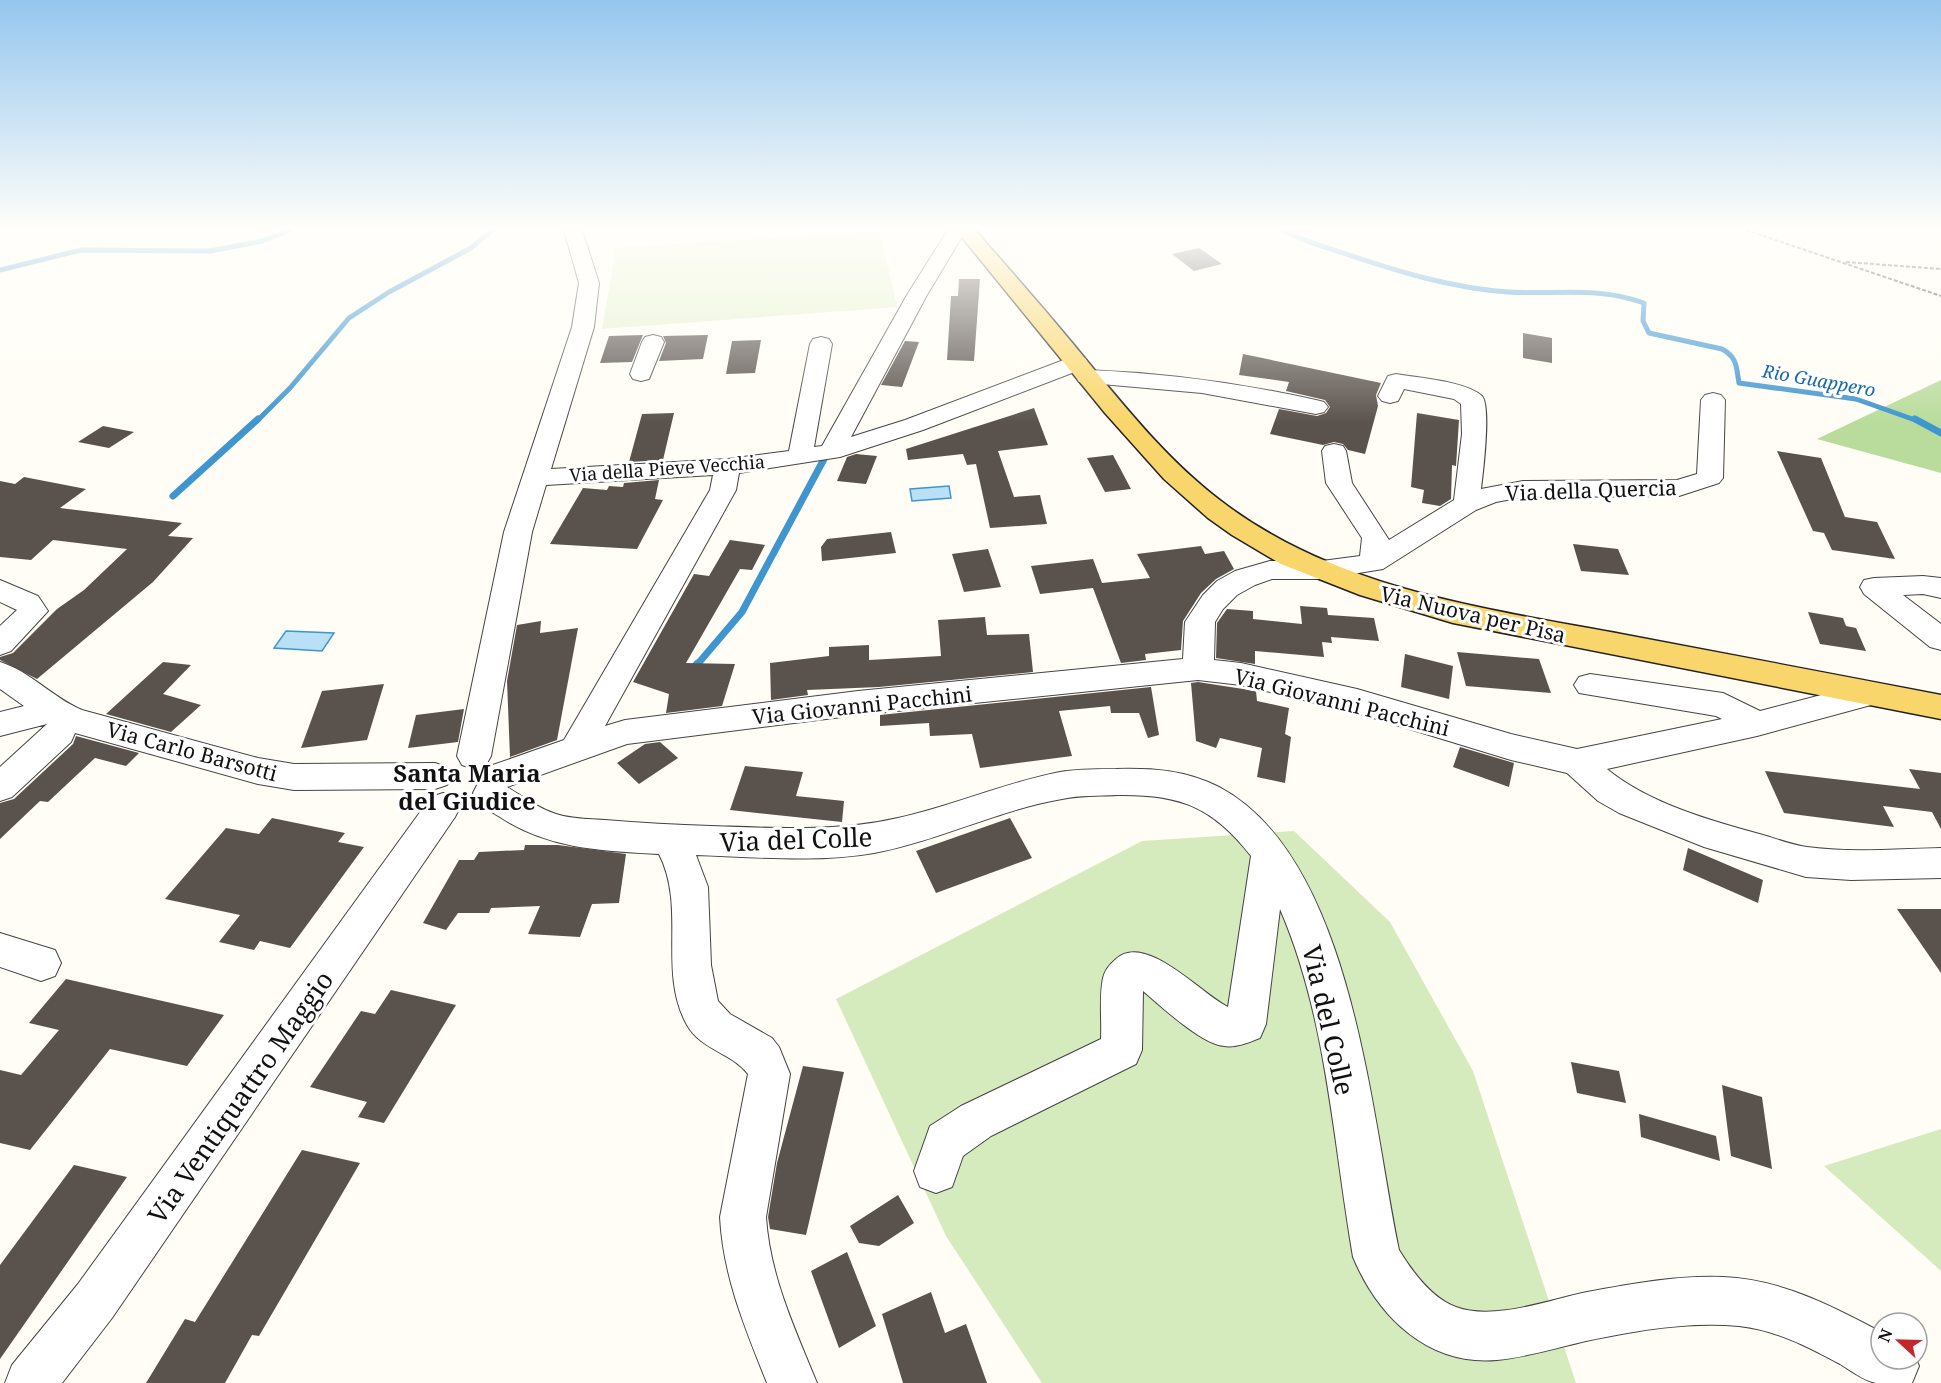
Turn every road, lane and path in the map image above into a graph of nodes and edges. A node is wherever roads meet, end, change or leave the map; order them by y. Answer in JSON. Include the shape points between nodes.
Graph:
{"nodes":[{"id":1,"x":588,"y":295,"type":"edge"},
{"id":2,"x":917,"y":295,"type":"edge"},
{"id":3,"x":1019,"y":295,"type":"edge"},
{"id":4,"x":653,"y":342,"type":"dead end"},
{"id":5,"x":821,"y":344,"type":"dead end"},
{"id":6,"x":1082,"y":370,"type":"junction"},
{"id":7,"x":641,"y":374,"type":"dead end"},
{"id":8,"x":1390,"y":396,"type":"dead end"},
{"id":9,"x":1713,"y":400,"type":"dead end"},
{"id":10,"x":1316,"y":406,"type":"dead end"},
{"id":11,"x":1334,"y":451,"type":"dead end"},
{"id":12,"x":831,"y":452,"type":"junction"},
{"id":13,"x":800,"y":456,"type":"junction"},
{"id":14,"x":728,"y":467,"type":"junction"},
{"id":15,"x":534,"y":478,"type":"junction"},
{"id":16,"x":1467,"y":504,"type":"junction"},
{"id":17,"x":1374,"y":563,"type":"junction"},
{"id":18,"x":1322,"y":570,"type":"junction"},
{"id":19,"x":1941,"y":588,"type":"edge"},
{"id":20,"x":0,"y":590,"type":"edge"},
{"id":21,"x":1941,"y":640,"type":"edge"},
{"id":22,"x":0,"y":644,"type":"edge"},
{"id":23,"x":1198,"y":669,"type":"junction"},
{"id":24,"x":0,"y":673,"type":"edge"},
{"id":25,"x":1590,"y":685,"type":"dead end"},
{"id":26,"x":1871,"y":694,"type":"junction"},
{"id":27,"x":1941,"y":707,"type":"edge"},
{"id":28,"x":56,"y":722,"type":"junction"},
{"id":29,"x":0,"y":724,"type":"edge"},
{"id":30,"x":1757,"y":724,"type":"junction"},
{"id":31,"x":576,"y":748,"type":"junction"},
{"id":32,"x":1577,"y":762,"type":"junction"},
{"id":33,"x":488,"y":775,"type":"junction"},
{"id":34,"x":0,"y":787,"type":"edge"},
{"id":35,"x":440,"y":792,"type":"junction"},
{"id":36,"x":671,"y":841,"type":"junction"},
{"id":37,"x":1269,"y":854,"type":"junction"},
{"id":38,"x":1941,"y":863,"type":"edge"},
{"id":39,"x":0,"y":950,"type":"edge"},
{"id":40,"x":41,"y":963,"type":"dead end"},
{"id":41,"x":936,"y":1170,"type":"dead end"},
{"id":42,"x":1869,"y":1353,"type":"edge"},
{"id":43,"x":30,"y":1383,"type":"edge"},
{"id":44,"x":792,"y":1383,"type":"edge"}],
"edges":[{"from":1,"to":15,"type":"street","via":[[583,327]]},
{"from":2,"to":12,"type":"street"},
{"from":3,"to":6,"type":"main road","name":"Via Nuova per Pisa"},
{"from":4,"to":7,"type":"street"},
{"from":5,"to":13,"type":"street"},
{"from":6,"to":10,"type":"street"},
{"from":6,"to":12,"type":"street","name":"Via della Pieve Vecchia"},
{"from":6,"to":18,"type":"main road","name":"Via Nuova per Pisa","via":[[1171,472],[1197,496],[1244,531]]},
{"from":8,"to":16,"type":"street","via":[[1396,381],[1461,393],[1473,401]]},
{"from":9,"to":16,"type":"street","name":"Via della Quercia","via":[[1710,478],[1679,488],[1523,489]]},
{"from":11,"to":17,"type":"street","via":[[1340,483],[1376,538]]},
{"from":12,"to":13,"type":"street","name":"Via della Pieve Vecchia"},
{"from":13,"to":14,"type":"street","name":"Via della Pieve Vecchia"},
{"from":14,"to":15,"type":"street","name":"Via della Pieve Vecchia"},
{"from":14,"to":31,"type":"street","via":[[723,490]]},
{"from":15,"to":33,"type":"street","via":[[503,601]]},
{"from":16,"to":17,"type":"street","name":"Via della Quercia"},
{"from":17,"to":18,"type":"street","name":"Via della Quercia"},
{"from":18,"to":23,"type":"street","name":"Via della Quercia","via":[[1270,570],[1227,588],[1200,622]]},
{"from":18,"to":26,"type":"main road","name":"Via Nuova per Pisa","via":[[1452,613]]},
{"from":19,"to":21,"type":"street","via":[[1874,587]]},
{"from":20,"to":22,"type":"street","via":[[28,603],[33,611]]},
{"from":23,"to":31,"type":"street","name":"Via Giovanni Pacchini","via":[[858,703],[625,732]]},
{"from":23,"to":32,"type":"street","name":"Via Giovanni Pacchini","via":[[1241,674],[1357,701],[1511,747]]},
{"from":24,"to":28,"type":"street","name":"Via Carlo Barsotti"},
{"from":25,"to":30,"type":"street","via":[[1723,705]]},
{"from":26,"to":27,"type":"main road","name":"Via Nuova per Pisa"},
{"from":26,"to":30,"type":"street","name":"Via Giovanni Pacchini"},
{"from":28,"to":29,"type":"street"},
{"from":28,"to":34,"type":"street"},
{"from":28,"to":35,"type":"street","name":"Via Carlo Barsotti","via":[[74,720],[258,771]]},
{"from":30,"to":32,"type":"street","name":"Via Giovanni Pacchini"},
{"from":31,"to":33,"type":"street","name":"Via Giovanni Pacchini"},
{"from":32,"to":38,"type":"street","via":[[1610,791],[1630,802],[1728,840],[1806,862],[1851,866]]},
{"from":33,"to":35,"type":"street","name":"Via Carlo Barsotti","via":[[467,806]]},
{"from":33,"to":35,"type":"street","via":[[452,763]]},
{"from":33,"to":36,"type":"street","name":"Via del Colle","via":[[544,825]]},
{"from":35,"to":43,"type":"street","name":"Via Ventiquattro Maggio","via":[[102,1292]]},
{"from":36,"to":37,"type":"street","name":"Via del Colle","via":[[848,842],[923,828],[1054,787],[1131,781],[1178,786],[1201,794],[1244,824]]},
{"from":36,"to":44,"type":"street","via":[[690,889],[692,968],[702,1013],[712,1024],[761,1054],[768,1066],[770,1079],[743,1217],[743,1241],[747,1265]]},
{"from":37,"to":41,"type":"street","via":[[1246,1024],[1224,1027],[1152,975],[1132,969],[1123,978],[1121,1050],[976,1121],[946,1142]]},
{"from":37,"to":42,"type":"street","name":"Via del Colle","via":[[1286,880],[1323,981],[1377,1257],[1390,1282],[1422,1316],[1446,1329],[1492,1335],[1686,1302],[1740,1302],[1787,1312]]},
{"from":39,"to":40,"type":"street"}]}
